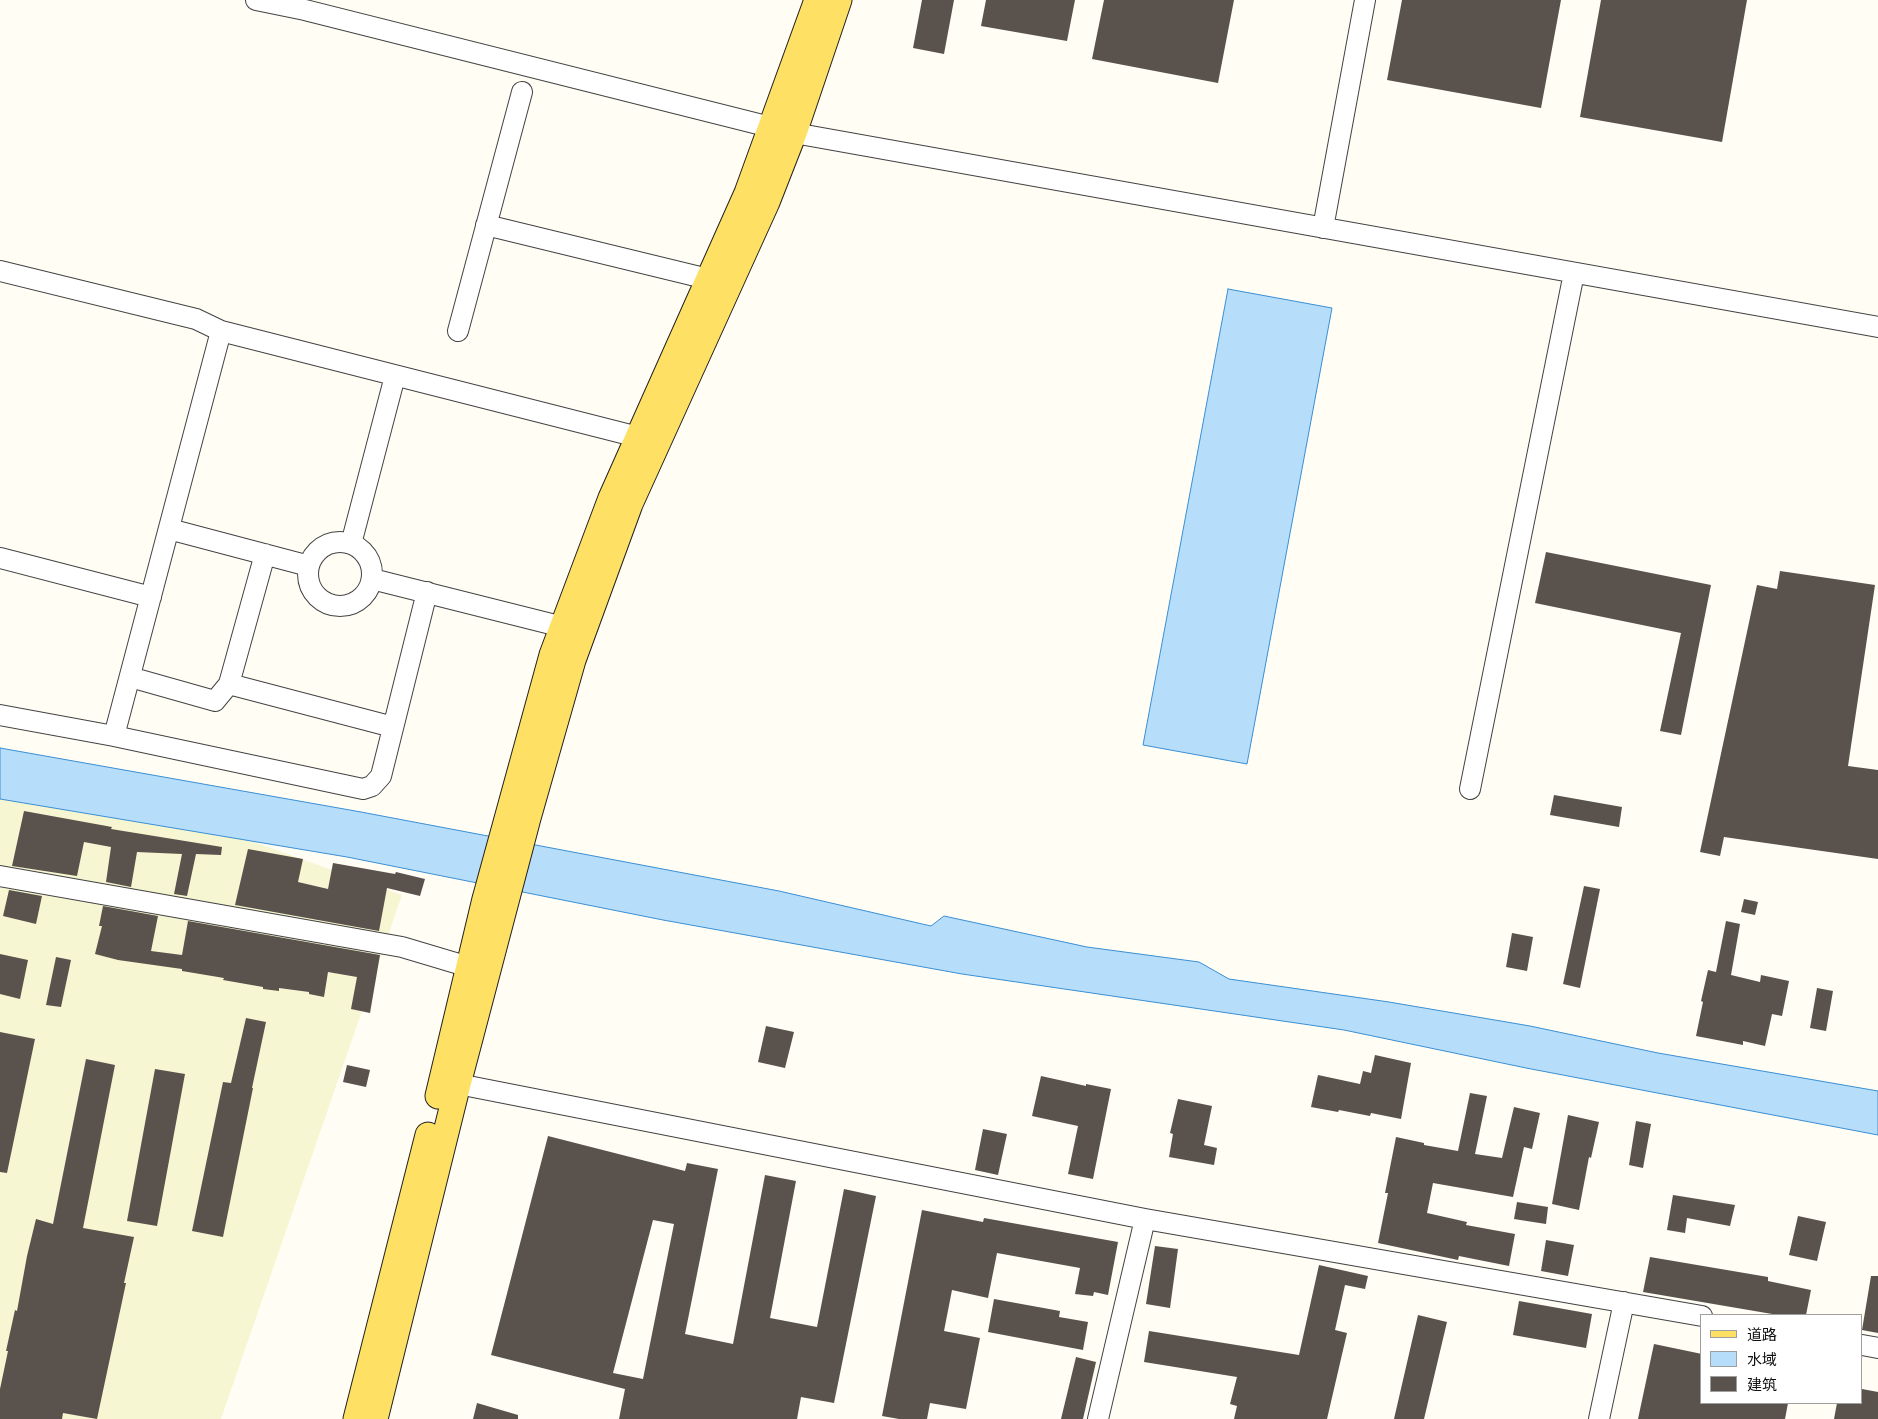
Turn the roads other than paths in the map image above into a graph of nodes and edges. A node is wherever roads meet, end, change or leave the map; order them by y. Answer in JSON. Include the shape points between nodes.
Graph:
{"nodes":[{"id":1,"x":256,"y":0,"type":"edge"},
{"id":2,"x":817,"y":0,"type":"edge"},
{"id":3,"x":839,"y":0,"type":"edge"},
{"id":4,"x":1365,"y":0,"type":"edge"},
{"id":5,"x":522,"y":92,"type":"dead end"},
{"id":6,"x":783,"y":129,"type":"junction"},
{"id":7,"x":486,"y":225,"type":"junction"},
{"id":8,"x":1324,"y":228,"type":"junction"},
{"id":9,"x":0,"y":271,"type":"edge"},
{"id":10,"x":1574,"y":273,"type":"junction"},
{"id":11,"x":708,"y":279,"type":"junction"},
{"id":12,"x":1878,"y":327,"type":"edge"},
{"id":13,"x":221,"y":331,"type":"junction"},
{"id":14,"x":458,"y":332,"type":"dead end"},
{"id":15,"x":395,"y":376,"type":"junction"},
{"id":16,"x":638,"y":437,"type":"junction"},
{"id":17,"x":170,"y":529,"type":"junction"},
{"id":18,"x":351,"y":544,"type":"junction"},
{"id":19,"x":264,"y":554,"type":"junction"},
{"id":20,"x":0,"y":558,"type":"edge"},
{"id":21,"x":309,"y":566,"type":"junction"},
{"id":22,"x":372,"y":579,"type":"junction"},
{"id":23,"x":426,"y":592,"type":"junction"},
{"id":24,"x":151,"y":598,"type":"junction"},
{"id":25,"x":573,"y":631,"type":"junction"},
{"id":26,"x":130,"y":677,"type":"junction"},
{"id":27,"x":229,"y":684,"type":"junction"},
{"id":28,"x":0,"y":715,"type":"edge"},
{"id":29,"x":393,"y":726,"type":"junction"},
{"id":30,"x":114,"y":736,"type":"junction"},
{"id":31,"x":1470,"y":789,"type":"dead end"},
{"id":32,"x":0,"y":876,"type":"edge"},
{"id":33,"x":496,"y":901,"type":"junction"},
{"id":34,"x":469,"y":967,"type":"junction"},
{"id":35,"x":458,"y":1084,"type":"junction"},
{"id":36,"x":1145,"y":1219,"type":"junction"},
{"id":37,"x":1624,"y":1302,"type":"junction"},
{"id":38,"x":1700,"y":1316,"type":"edge"},
{"id":39,"x":1863,"y":1345,"type":"edge"},
{"id":40,"x":1878,"y":1348,"type":"edge"},
{"id":41,"x":356,"y":1419,"type":"edge"},
{"id":42,"x":375,"y":1419,"type":"edge"},
{"id":43,"x":1098,"y":1419,"type":"edge"},
{"id":44,"x":1599,"y":1419,"type":"edge"}],
"edges":[{"from":1,"to":6,"type":"street"},
{"from":2,"to":6,"type":"main road"},
{"from":3,"to":6,"type":"main road"},
{"from":4,"to":8,"type":"street"},
{"from":5,"to":7,"type":"street"},
{"from":6,"to":8,"type":"street"},
{"from":6,"to":11,"type":"main road","via":[[747,193]]},
{"from":6,"to":25,"type":"main road","via":[[767,202]]},
{"from":7,"to":11,"type":"street"},
{"from":7,"to":14,"type":"street"},
{"from":8,"to":10,"type":"street"},
{"from":9,"to":13,"type":"street","via":[[196,319]]},
{"from":10,"to":12,"type":"street"},
{"from":10,"to":31,"type":"street"},
{"from":11,"to":16,"type":"main road"},
{"from":13,"to":15,"type":"street"},
{"from":13,"to":17,"type":"street"},
{"from":15,"to":16,"type":"street"},
{"from":15,"to":18,"type":"street"},
{"from":16,"to":25,"type":"main road","via":[[611,498]]},
{"from":17,"to":19,"type":"street"},
{"from":17,"to":24,"type":"street"},
{"from":18,"to":21,"type":"street","via":[[325,545]]},
{"from":18,"to":22,"type":"street","via":[[363,551],[370,562]]},
{"from":19,"to":21,"type":"street"},
{"from":19,"to":27,"type":"street"},
{"from":20,"to":24,"type":"street"},
{"from":21,"to":22,"type":"street","via":[[311,587],[321,600],[336,606],[349,605],[361,598]]},
{"from":22,"to":23,"type":"street"},
{"from":23,"to":25,"type":"street"},
{"from":23,"to":29,"type":"street"},
{"from":24,"to":26,"type":"street"},
{"from":25,"to":33,"type":"main road","via":[[552,655],[518,816]]},
{"from":26,"to":27,"type":"street","via":[[215,701]]},
{"from":26,"to":30,"type":"street"},
{"from":27,"to":29,"type":"street"},
{"from":28,"to":30,"type":"street"},
{"from":29,"to":30,"type":"street","via":[[381,776],[372,786],[363,789]]},
{"from":32,"to":34,"type":"street","via":[[402,947]]},
{"from":33,"to":34,"type":"main road"},
{"from":33,"to":35,"type":"main road"},
{"from":34,"to":41,"type":"main road"},
{"from":35,"to":36,"type":"street"},
{"from":35,"to":42,"type":"main road"},
{"from":36,"to":37,"type":"street"},
{"from":36,"to":43,"type":"street"},
{"from":37,"to":38,"type":"street"},
{"from":37,"to":44,"type":"street"},
{"from":39,"to":40,"type":"street"}]}
